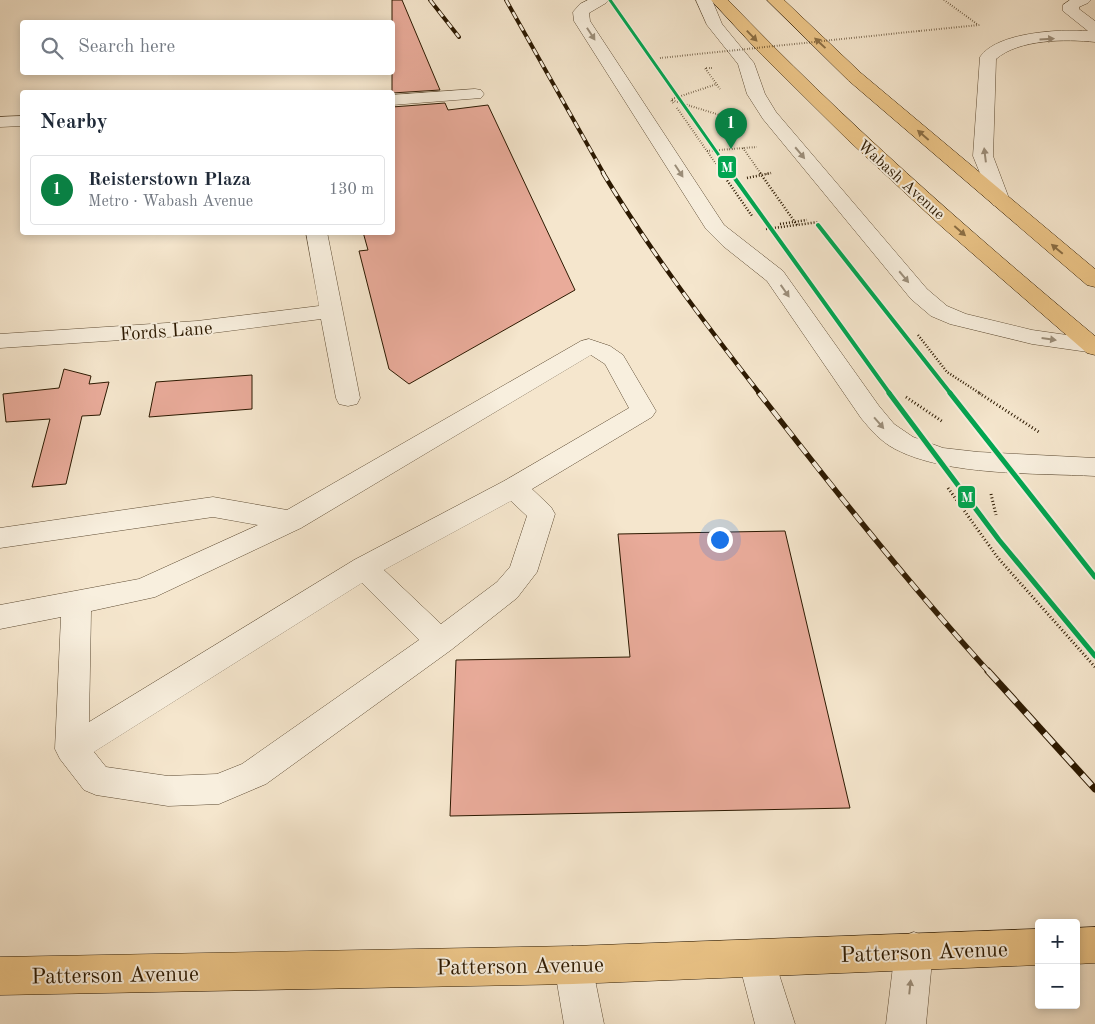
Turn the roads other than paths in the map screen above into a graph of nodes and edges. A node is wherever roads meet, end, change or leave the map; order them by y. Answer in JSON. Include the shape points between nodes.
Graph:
{"nodes":[{"id":1,"x":601,"y":0,"type":"edge"},
{"id":2,"x":704,"y":0,"type":"edge"},
{"id":3,"x":719,"y":0,"type":"edge"},
{"id":4,"x":775,"y":0,"type":"edge"},
{"id":5,"x":1083,"y":0,"type":"edge"},
{"id":6,"x":1095,"y":29,"type":"edge"},
{"id":7,"x":1095,"y":38,"type":"edge"},
{"id":8,"x":475,"y":94,"type":"dead end"},
{"id":9,"x":395,"y":100,"type":"edge"},
{"id":10,"x":20,"y":121,"type":"edge"},
{"id":11,"x":0,"y":122,"type":"edge"},
{"id":12,"x":1000,"y":201,"type":"junction"},
{"id":13,"x":317,"y":235,"type":"edge"},
{"id":14,"x":1095,"y":280,"type":"edge"},
{"id":15,"x":331,"y":311,"type":"junction"},
{"id":16,"x":0,"y":341,"type":"edge"},
{"id":17,"x":1094,"y":347,"type":"edge"},
{"id":18,"x":348,"y":398,"type":"dead end"},
{"id":19,"x":1095,"y":467,"type":"edge"},
{"id":20,"x":514,"y":488,"type":"junction"},
{"id":21,"x":291,"y":521,"type":"junction"},
{"id":22,"x":0,"y":538,"type":"edge"},
{"id":23,"x":364,"y":568,"type":"junction"},
{"id":24,"x":76,"y":602,"type":"junction"},
{"id":25,"x":1,"y":620,"type":"edge"},
{"id":26,"x":440,"y":642,"type":"junction"},
{"id":27,"x":72,"y":749,"type":"junction"},
{"id":28,"x":1095,"y":945,"type":"edge"},
{"id":29,"x":1080,"y":946,"type":"edge"},
{"id":30,"x":1035,"y":947,"type":"edge"},
{"id":31,"x":914,"y":950,"type":"junction"},
{"id":32,"x":757,"y":958,"type":"junction"},
{"id":33,"x":573,"y":965,"type":"junction"},
{"id":34,"x":0,"y":976,"type":"edge"},
{"id":35,"x":584,"y":1024,"type":"edge"},
{"id":36,"x":775,"y":1024,"type":"edge"},
{"id":37,"x":906,"y":1024,"type":"edge"}],
"edges":[{"from":1,"to":19,"type":"street","one_way":true,"via":[[581,12],[582,21],[716,229],[728,242],[775,276],[885,430],[904,444],[940,456]]},
{"from":2,"to":17,"type":"street","one_way":true,"via":[[715,25],[746,63],[756,94],[769,115],[919,294],[939,311],[958,319],[1032,337]]},
{"from":3,"to":17,"type":"main road","name":"Wabash Avenue","one_way":true,"via":[[810,94]]},
{"from":12,"to":4,"type":"main road","one_way":true,"via":[[855,77]]},
{"from":5,"to":6,"type":"street","via":[[1071,4],[1071,10]]},
{"from":12,"to":7,"type":"street","one_way":true,"via":[[983,156],[988,57],[1008,43],[1084,36]]},
{"from":8,"to":9,"type":"street"},
{"from":10,"to":11,"type":"street"},
{"from":14,"to":12,"type":"main road","one_way":true},
{"from":13,"to":15,"type":"street"},
{"from":15,"to":16,"type":"street","name":"Fords Lane","via":[[197,328]]},
{"from":15,"to":18,"type":"street"},
{"from":20,"to":21,"type":"street","via":[[643,411],[615,360],[589,346]]},
{"from":20,"to":23,"type":"street"},
{"from":20,"to":26,"type":"street","via":[[541,514],[523,572],[481,612]]},
{"from":21,"to":22,"type":"street","via":[[213,506]]},
{"from":21,"to":24,"type":"street","via":[[145,589]]},
{"from":23,"to":26,"type":"street"},
{"from":23,"to":27,"type":"street"},
{"from":24,"to":25,"type":"street"},
{"from":24,"to":27,"type":"street"},
{"from":26,"to":27,"type":"street","via":[[254,774],[219,789],[168,791],[96,780]]},
{"from":28,"to":29,"type":"main road"},
{"from":30,"to":31,"type":"main road","name":"Patterson Avenue"},
{"from":31,"to":32,"type":"main road","name":"Patterson Avenue"},
{"from":37,"to":31,"type":"street","one_way":true},
{"from":32,"to":33,"type":"main road","name":"Patterson Avenue"},
{"from":32,"to":36,"type":"street"},
{"from":33,"to":34,"type":"main road","name":"Patterson Avenue"},
{"from":33,"to":35,"type":"street"}]}
